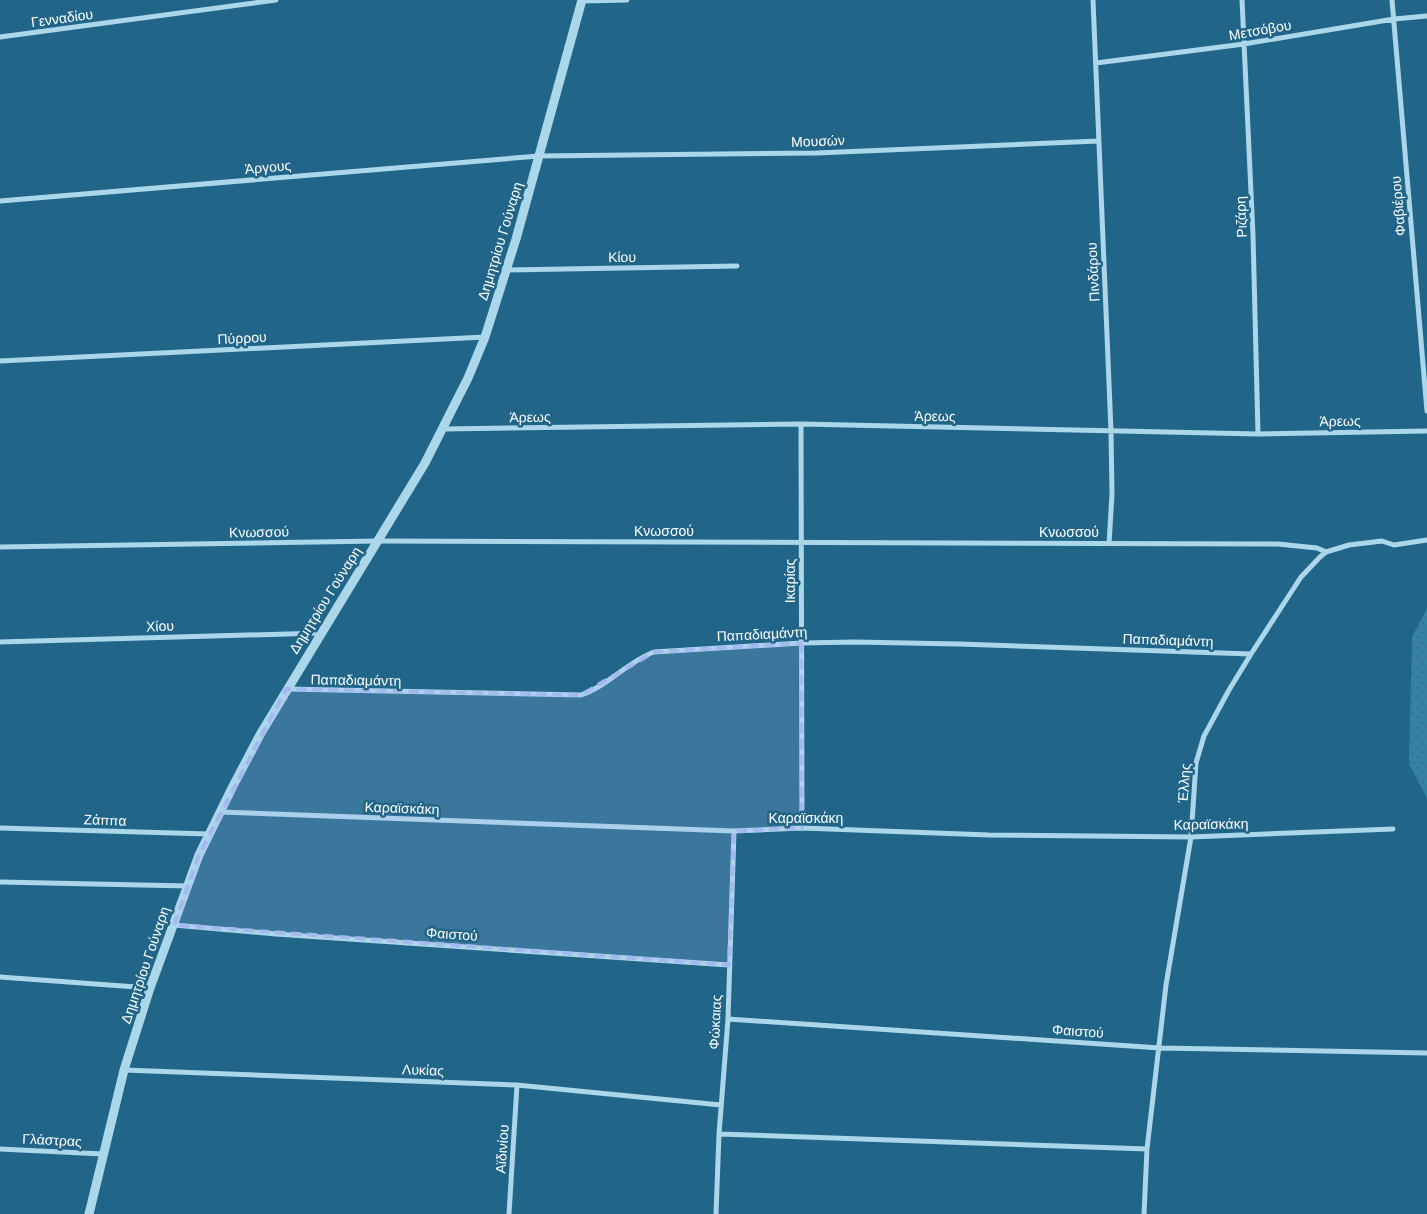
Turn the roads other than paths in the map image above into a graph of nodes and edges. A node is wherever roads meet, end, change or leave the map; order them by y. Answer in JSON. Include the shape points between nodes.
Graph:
{"nodes":[{"id":1,"x":276,"y":0,"type":"edge"},
{"id":2,"x":582,"y":0,"type":"edge"},
{"id":3,"x":627,"y":0,"type":"edge"},
{"id":4,"x":1093,"y":0,"type":"edge"},
{"id":5,"x":1242,"y":0,"type":"edge"},
{"id":6,"x":1392,"y":0,"type":"edge"},
{"id":7,"x":1427,"y":16,"type":"edge"},
{"id":8,"x":1394,"y":19,"type":"junction"},
{"id":9,"x":0,"y":37,"type":"edge"},
{"id":10,"x":1244,"y":44,"type":"junction"},
{"id":11,"x":1096,"y":63,"type":"junction"},
{"id":12,"x":1098,"y":141,"type":"junction"},
{"id":13,"x":539,"y":156,"type":"junction"},
{"id":14,"x":0,"y":201,"type":"edge"},
{"id":15,"x":737,"y":266,"type":"dead end"},
{"id":16,"x":507,"y":270,"type":"junction"},
{"id":17,"x":484,"y":338,"type":"junction"},
{"id":18,"x":0,"y":361,"type":"edge"},
{"id":19,"x":1427,"y":410,"type":"edge"},
{"id":20,"x":801,"y":424,"type":"junction"},
{"id":21,"x":443,"y":429,"type":"junction"},
{"id":22,"x":1111,"y":431,"type":"junction"},
{"id":23,"x":1427,"y":431,"type":"edge"},
{"id":24,"x":1258,"y":434,"type":"junction"},
{"id":25,"x":1427,"y":540,"type":"edge"},
{"id":26,"x":378,"y":541,"type":"junction"},
{"id":27,"x":801,"y":543,"type":"junction"},
{"id":28,"x":1108,"y":544,"type":"junction"},
{"id":29,"x":0,"y":547,"type":"edge"},
{"id":30,"x":1326,"y":552,"type":"junction"},
{"id":31,"x":321,"y":633,"type":"junction"},
{"id":32,"x":0,"y":642,"type":"edge"},
{"id":33,"x":801,"y":643,"type":"junction"},
{"id":34,"x":1251,"y":654,"type":"junction"},
{"id":35,"x":286,"y":689,"type":"junction"},
{"id":36,"x":220,"y":812,"type":"junction"},
{"id":37,"x":0,"y":828,"type":"edge"},
{"id":38,"x":802,"y":828,"type":"junction"},
{"id":39,"x":1393,"y":829,"type":"dead end"},
{"id":40,"x":734,"y":831,"type":"junction"},
{"id":41,"x":209,"y":834,"type":"junction"},
{"id":42,"x":1191,"y":837,"type":"junction"},
{"id":43,"x":0,"y":882,"type":"edge"},
{"id":44,"x":188,"y":886,"type":"junction"},
{"id":45,"x":174,"y":925,"type":"junction"},
{"id":46,"x":729,"y":965,"type":"junction"},
{"id":47,"x":0,"y":977,"type":"edge"},
{"id":48,"x":150,"y":988,"type":"junction"},
{"id":49,"x":728,"y":1019,"type":"junction"},
{"id":50,"x":1160,"y":1048,"type":"junction"},
{"id":51,"x":1427,"y":1053,"type":"edge"},
{"id":52,"x":124,"y":1070,"type":"junction"},
{"id":53,"x":517,"y":1085,"type":"junction"},
{"id":54,"x":721,"y":1105,"type":"junction"},
{"id":55,"x":719,"y":1134,"type":"junction"},
{"id":56,"x":0,"y":1149,"type":"edge"},
{"id":57,"x":1147,"y":1149,"type":"junction"},
{"id":58,"x":103,"y":1154,"type":"junction"},
{"id":59,"x":89,"y":1214,"type":"edge"},
{"id":60,"x":509,"y":1214,"type":"edge"},
{"id":61,"x":716,"y":1214,"type":"edge"},
{"id":62,"x":1144,"y":1214,"type":"edge"}],
"edges":[{"from":1,"to":9,"type":"street","name":"Γενναδίου"},
{"from":2,"to":3,"type":"street"},
{"from":2,"to":13,"type":"street","name":"Δημητρίου Γούναρη"},
{"from":4,"to":11,"type":"street","name":"Πινδάρου"},
{"from":5,"to":10,"type":"street","name":"Ριζάρη"},
{"from":6,"to":8,"type":"street","name":"Φαβιέρου"},
{"from":7,"to":8,"type":"street","name":"Μετσόβου"},
{"from":8,"to":10,"type":"street","name":"Μετσόβου"},
{"from":8,"to":19,"type":"street","name":"Φαβιέρου"},
{"from":10,"to":11,"type":"street","name":"Μετσόβου"},
{"from":10,"to":24,"type":"street","name":"Ριζάρη"},
{"from":11,"to":12,"type":"street","name":"Πινδάρου"},
{"from":12,"to":13,"type":"street","name":"Μουσών","via":[[817,153]]},
{"from":12,"to":22,"type":"street","name":"Πινδάρου"},
{"from":13,"to":14,"type":"street","name":"Άργους"},
{"from":13,"to":16,"type":"street","name":"Δημητρίου Γούναρη"},
{"from":15,"to":16,"type":"street","name":"Κίου"},
{"from":16,"to":17,"type":"street","name":"Δημητρίου Γούναρη"},
{"from":17,"to":18,"type":"street","name":"Πύρρου"},
{"from":17,"to":21,"type":"street","name":"Δημητρίου Γούναρη"},
{"from":20,"to":21,"type":"street","name":"Άρεως"},
{"from":20,"to":22,"type":"street","name":"Άρεως"},
{"from":20,"to":27,"type":"street","name":"Ικαρίας"},
{"from":21,"to":26,"type":"street","name":"Δημητρίου Γούναρη"},
{"from":22,"to":24,"type":"street","name":"Άρεως"},
{"from":22,"to":28,"type":"street","name":"Πινδάρου","via":[[1112,494]]},
{"from":23,"to":24,"type":"street","name":"Άρεως"},
{"from":25,"to":30,"type":"street","name":"Έλλης","via":[[1394,545],[1382,541],[1366,542]]},
{"from":26,"to":27,"type":"street","name":"Κνωσσού"},
{"from":26,"to":29,"type":"street","name":"Κνωσσού"},
{"from":26,"to":31,"type":"street","name":"Δημητρίου Γούναρη"},
{"from":27,"to":28,"type":"street","name":"Κνωσσού"},
{"from":27,"to":33,"type":"street","name":"Ικαρίας"},
{"from":28,"to":30,"type":"street","name":"Κνωσσού","via":[[1278,544]]},
{"from":30,"to":34,"type":"street","name":"Έλλης","via":[[1301,577]]},
{"from":31,"to":32,"type":"street","name":"Χίου"},
{"from":31,"to":35,"type":"street","name":"Δημητρίου Γούναρη"},
{"from":33,"to":34,"type":"street","name":"Παπαδιαμάντη","via":[[959,644]]},
{"from":33,"to":35,"type":"street","name":"Παπαδιαμάντη","via":[[654,652],[640,656],[592,691],[581,695]]},
{"from":33,"to":38,"type":"street","name":"Ικαρίας"},
{"from":34,"to":42,"type":"street","name":"Έλλης","via":[[1211,722],[1197,756]]},
{"from":35,"to":36,"type":"street","name":"Δημητρίου Γούναρη"},
{"from":36,"to":40,"type":"street","name":"Καραϊσκάκη"},
{"from":36,"to":41,"type":"street","name":"Δημητρίου Γούναρη"},
{"from":37,"to":41,"type":"street","name":"Ζάππα"},
{"from":38,"to":40,"type":"street","name":"Καραϊσκάκη"},
{"from":38,"to":42,"type":"street","name":"Καραϊσκάκη","via":[[989,835]]},
{"from":39,"to":42,"type":"street","name":"Καραϊσκάκη"},
{"from":40,"to":46,"type":"street","name":"Φώκαιας"},
{"from":41,"to":44,"type":"street","name":"Δημητρίου Γούναρη"},
{"from":42,"to":50,"type":"street","name":"Έλλης","via":[[1169,961]]},
{"from":43,"to":44,"type":"street"},
{"from":44,"to":45,"type":"street","name":"Δημητρίου Γούναρη"},
{"from":45,"to":46,"type":"street","name":"Φαιστού"},
{"from":45,"to":48,"type":"street","name":"Δημητρίου Γούναρη"},
{"from":46,"to":49,"type":"street","name":"Φώκαιας"},
{"from":47,"to":48,"type":"street"},
{"from":48,"to":52,"type":"street","name":"Δημητρίου Γούναρη"},
{"from":49,"to":50,"type":"street","name":"Φαιστού"},
{"from":49,"to":54,"type":"street","name":"Φώκαιας"},
{"from":50,"to":51,"type":"street","name":"Φαιστού"},
{"from":50,"to":57,"type":"street","name":"Έλλης"},
{"from":52,"to":53,"type":"street","name":"Λυκίας"},
{"from":52,"to":58,"type":"street","name":"Δημητρίου Γούναρη"},
{"from":53,"to":54,"type":"street","name":"Λυκίας"},
{"from":53,"to":60,"type":"street","name":"Αϊδινίου"},
{"from":54,"to":55,"type":"street","name":"Φώκαιας"},
{"from":55,"to":57,"type":"street"},
{"from":55,"to":61,"type":"street","name":"Φώκαιας"},
{"from":56,"to":58,"type":"street","name":"Γλάστρας"},
{"from":57,"to":62,"type":"street","name":"Έλλης"},
{"from":58,"to":59,"type":"street","name":"Δημητρίου Γούναρη"}]}
